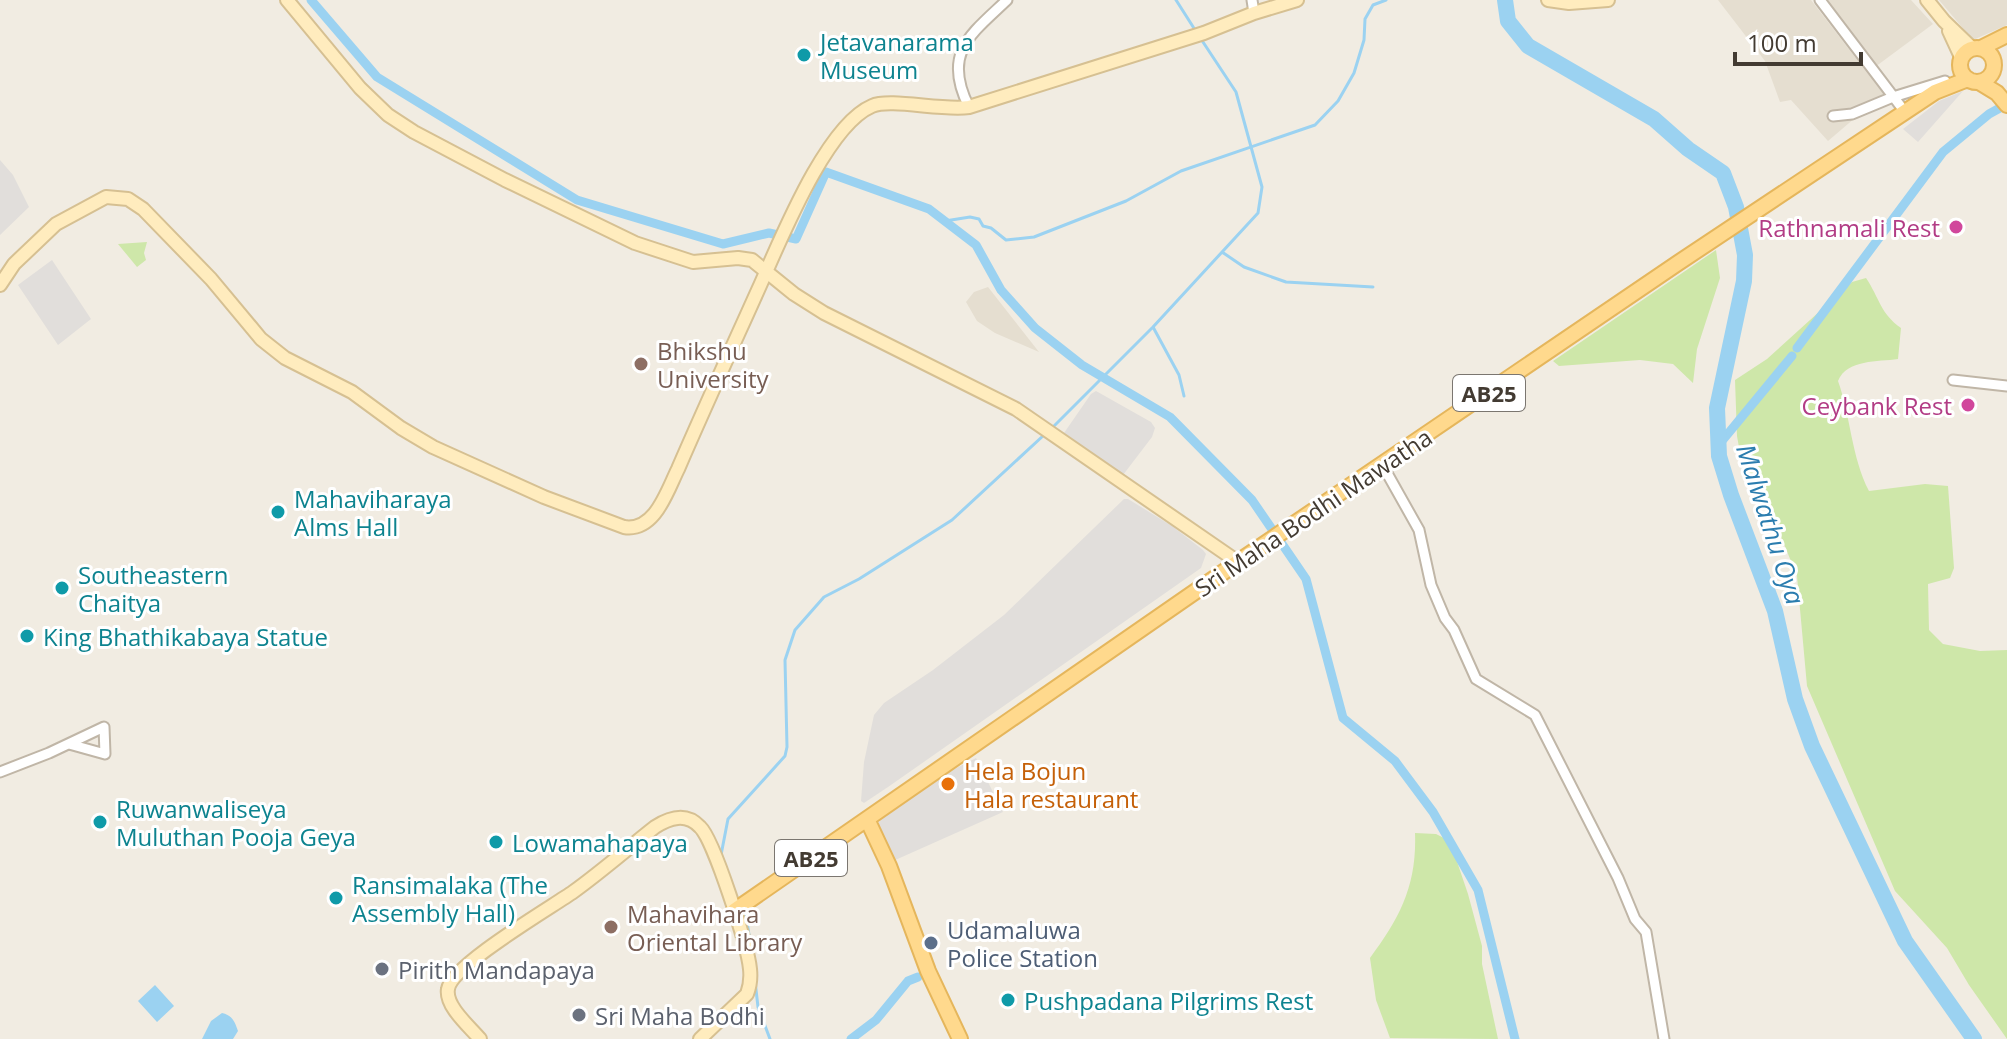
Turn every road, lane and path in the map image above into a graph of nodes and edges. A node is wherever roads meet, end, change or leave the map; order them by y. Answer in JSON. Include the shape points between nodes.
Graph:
{"nodes":[{"id":1,"x":287,"y":0,"type":"edge"},
{"id":2,"x":1007,"y":0,"type":"edge"},
{"id":3,"x":1297,"y":0,"type":"edge"},
{"id":4,"x":1548,"y":0,"type":"edge"},
{"id":5,"x":1608,"y":0,"type":"edge"},
{"id":6,"x":1820,"y":0,"type":"edge"},
{"id":7,"x":1927,"y":0,"type":"edge"},
{"id":8,"x":1253,"y":7,"type":"edge"},
{"id":9,"x":2007,"y":35,"type":"edge"},
{"id":10,"x":2007,"y":43,"type":"edge"},
{"id":11,"x":1970,"y":64,"type":"junction"},
{"id":12,"x":1994,"y":66,"type":"junction"},
{"id":13,"x":1940,"y":87,"type":"junction"},
{"id":14,"x":1893,"y":97,"type":"junction"},
{"id":15,"x":2002,"y":99,"type":"edge"},
{"id":16,"x":969,"y":107,"type":"junction"},
{"id":17,"x":1905,"y":112,"type":"junction"},
{"id":18,"x":1833,"y":116,"type":"dead end"},
{"id":19,"x":770,"y":265,"type":"junction"},
{"id":20,"x":2,"y":275,"type":"edge"},
{"id":21,"x":1953,"y":380,"type":"dead end"},
{"id":22,"x":2007,"y":386,"type":"edge"},
{"id":23,"x":1383,"y":466,"type":"junction"},
{"id":24,"x":1238,"y":562,"type":"junction"},
{"id":25,"x":69,"y":744,"type":"dead end"},
{"id":26,"x":0,"y":772,"type":"edge"},
{"id":27,"x":867,"y":819,"type":"junction"},
{"id":28,"x":734,"y":911,"type":"junction"},
{"id":29,"x":480,"y":1039,"type":"edge"},
{"id":30,"x":700,"y":1039,"type":"edge"},
{"id":31,"x":960,"y":1039,"type":"edge"},
{"id":32,"x":1664,"y":1039,"type":"edge"}],
"edges":[{"from":1,"to":19,"type":"main road","via":[[360,88],[414,132],[635,243],[693,262],[745,258]]},
{"from":2,"to":16,"type":"street","via":[[970,35],[958,59],[958,78]]},
{"from":3,"to":8,"type":"main road"},
{"from":4,"to":5,"type":"main road"},
{"from":6,"to":14,"type":"street"},
{"from":7,"to":11,"type":"main road"},
{"from":8,"to":16,"type":"main road","via":[[1204,33]]},
{"from":9,"to":11,"type":"main road"},
{"from":10,"to":12,"type":"main road"},
{"from":11,"to":12,"type":"main road","via":[[1987,78]]},
{"from":11,"to":12,"type":"main road","via":[[1989,52]]},
{"from":11,"to":13,"type":"main road","name":"Sri Maha Bodhi Mawatha","number":"AB25"},
{"from":11,"to":15,"type":"main road"},
{"from":12,"to":15,"type":"main road"},
{"from":13,"to":14,"type":"street"},
{"from":13,"to":17,"type":"main road","name":"Sri Maha Bodhi Mawatha","number":"AB25"},
{"from":14,"to":17,"type":"street"},
{"from":14,"to":18,"type":"street"},
{"from":16,"to":19,"type":"main road","via":[[881,103],[860,112],[826,155]]},
{"from":17,"to":23,"type":"main road","name":"Sri Maha Bodhi Mawatha","number":"AB25"},
{"from":19,"to":20,"type":"main road","via":[[662,499],[649,521],[631,528],[544,497],[433,447],[352,392],[285,358],[128,199],[106,197],[69,215]]},
{"from":19,"to":24,"type":"main road","via":[[794,294],[1040,424]]},
{"from":21,"to":22,"type":"street"},
{"from":23,"to":24,"type":"main road","name":"Sri Maha Bodhi Mawatha","number":"AB25"},
{"from":23,"to":32,"type":"street","via":[[1419,530],[1431,585],[1476,679],[1535,715],[1646,932]]},
{"from":24,"to":27,"type":"main road","name":"Sri Maha Bodhi Mawatha","number":"AB25"},
{"from":25,"to":26,"type":"street"},
{"from":27,"to":28,"type":"main road","name":"Sri Maha Bodhi Mawatha","number":"AB25"},
{"from":27,"to":31,"type":"main road"},
{"from":28,"to":29,"type":"main road","via":[[705,833],[692,821],[667,819],[452,979],[449,1001]]},
{"from":28,"to":30,"type":"main road","via":[[748,957],[750,986]]}]}
